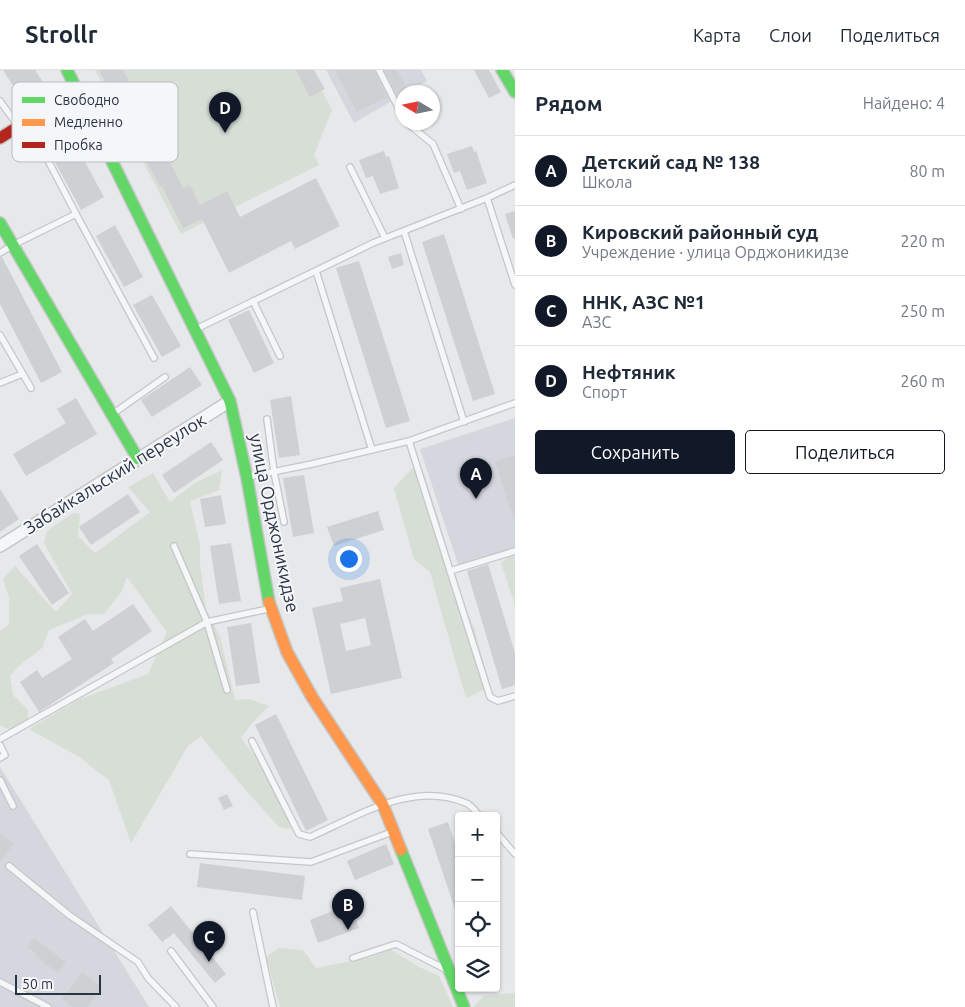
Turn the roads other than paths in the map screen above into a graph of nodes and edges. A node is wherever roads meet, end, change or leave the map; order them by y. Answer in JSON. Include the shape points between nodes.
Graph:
{"nodes":[{"id":1,"x":67,"y":70,"type":"edge"},
{"id":2,"x":379,"y":70,"type":"edge"},
{"id":3,"x":502,"y":70,"type":"edge"},
{"id":4,"x":73,"y":82,"type":"edge"},
{"id":5,"x":515,"y":92,"type":"edge"},
{"id":6,"x":0,"y":101,"type":"edge"},
{"id":7,"x":395,"y":101,"type":"edge"},
{"id":8,"x":12,"y":112,"type":"edge"},
{"id":9,"x":12,"y":130,"type":"edge"},
{"id":10,"x":416,"y":130,"type":"edge"},
{"id":11,"x":0,"y":138,"type":"edge"},
{"id":12,"x":46,"y":162,"type":"edge"},
{"id":13,"x":113,"y":162,"type":"edge"},
{"id":14,"x":350,"y":167,"type":"dead end"},
{"id":15,"x":515,"y":185,"type":"edge"},
{"id":16,"x":487,"y":198,"type":"junction"},
{"id":17,"x":461,"y":209,"type":"junction"},
{"id":18,"x":76,"y":214,"type":"junction"},
{"id":19,"x":0,"y":223,"type":"edge"},
{"id":20,"x":404,"y":231,"type":"junction"},
{"id":21,"x":385,"y":238,"type":"junction"},
{"id":22,"x":13,"y":245,"type":"junction"},
{"id":23,"x":0,"y":253,"type":"edge"},
{"id":24,"x":316,"y":271,"type":"junction"},
{"id":25,"x":515,"y":285,"type":"edge"},
{"id":26,"x":254,"y":301,"type":"junction"},
{"id":27,"x":196,"y":329,"type":"junction"},
{"id":28,"x":0,"y":335,"type":"edge"},
{"id":29,"x":280,"y":356,"type":"dead end"},
{"id":30,"x":154,"y":358,"type":"dead end"},
{"id":31,"x":22,"y":374,"type":"junction"},
{"id":32,"x":165,"y":377,"type":"dead end"},
{"id":33,"x":0,"y":383,"type":"edge"},
{"id":34,"x":30,"y":388,"type":"dead end"},
{"id":35,"x":230,"y":401,"type":"junction"},
{"id":36,"x":515,"y":403,"type":"edge"},
{"id":37,"x":112,"y":415,"type":"junction"},
{"id":38,"x":267,"y":419,"type":"dead end"},
{"id":39,"x":464,"y":422,"type":"junction"},
{"id":40,"x":409,"y":441,"type":"junction"},
{"id":41,"x":372,"y":450,"type":"junction"},
{"id":42,"x":138,"y":459,"type":"junction"},
{"id":43,"x":274,"y":472,"type":"junction"},
{"id":44,"x":247,"y":478,"type":"junction"},
{"id":45,"x":284,"y":522,"type":"dead end"},
{"id":46,"x":0,"y":546,"type":"edge"},
{"id":47,"x":174,"y":546,"type":"dead end"},
{"id":48,"x":515,"y":551,"type":"edge"},
{"id":49,"x":450,"y":571,"type":"junction"},
{"id":50,"x":270,"y":608,"type":"junction"},
{"id":51,"x":207,"y":622,"type":"junction"},
{"id":52,"x":227,"y":690,"type":"dead end"},
{"id":53,"x":515,"y":696,"type":"edge"},
{"id":54,"x":0,"y":739,"type":"edge"},
{"id":55,"x":252,"y":741,"type":"dead end"},
{"id":56,"x":0,"y":745,"type":"edge"},
{"id":57,"x":0,"y":758,"type":"edge"},
{"id":58,"x":0,"y":780,"type":"edge"},
{"id":59,"x":383,"y":805,"type":"junction"},
{"id":60,"x":13,"y":806,"type":"dead end"},
{"id":61,"x":476,"y":812,"type":"edge"},
{"id":62,"x":394,"y":831,"type":"junction"},
{"id":63,"x":500,"y":837,"type":"edge"},
{"id":64,"x":190,"y":854,"type":"dead end"},
{"id":65,"x":515,"y":854,"type":"edge"},
{"id":66,"x":8,"y":866,"type":"dead end"},
{"id":67,"x":254,"y":912,"type":"dead end"},
{"id":68,"x":171,"y":951,"type":"dead end"},
{"id":69,"x":353,"y":958,"type":"dead end"},
{"id":70,"x":449,"y":971,"type":"junction"},
{"id":71,"x":0,"y":982,"type":"edge"},
{"id":72,"x":48,"y":1007,"type":"edge"},
{"id":73,"x":176,"y":1007,"type":"edge"},
{"id":74,"x":213,"y":1007,"type":"edge"},
{"id":75,"x":273,"y":1007,"type":"edge"},
{"id":76,"x":464,"y":1007,"type":"edge"}],
"edges":[{"from":1,"to":4,"type":"street","name":"улица Орджоникидзе"},
{"from":2,"to":7,"type":"lane"},
{"from":3,"to":5,"type":"street"},
{"from":6,"to":8,"type":"lane"},
{"from":9,"to":11,"type":"street"},
{"from":10,"to":17,"type":"lane","via":[[434,144]]},
{"from":12,"to":18,"type":"lane"},
{"from":13,"to":27,"type":"street","name":"улица Орджоникидзе"},
{"from":14,"to":21,"type":"lane"},
{"from":15,"to":16,"type":"lane"},
{"from":16,"to":17,"type":"lane"},
{"from":16,"to":25,"type":"lane"},
{"from":17,"to":20,"type":"lane"},
{"from":18,"to":22,"type":"lane"},
{"from":18,"to":30,"type":"lane"},
{"from":19,"to":22,"type":"street"},
{"from":20,"to":21,"type":"lane"},
{"from":20,"to":39,"type":"lane"},
{"from":21,"to":24,"type":"lane"},
{"from":22,"to":23,"type":"lane"},
{"from":22,"to":37,"type":"street"},
{"from":24,"to":26,"type":"lane"},
{"from":24,"to":41,"type":"lane"},
{"from":26,"to":27,"type":"lane"},
{"from":26,"to":29,"type":"lane"},
{"from":27,"to":35,"type":"street","name":"улица Орджоникидзе"},
{"from":28,"to":31,"type":"lane"},
{"from":31,"to":33,"type":"lane"},
{"from":31,"to":34,"type":"lane"},
{"from":32,"to":37,"type":"lane"},
{"from":35,"to":42,"type":"street","name":"Забайкальский переулок"},
{"from":35,"to":44,"type":"street","name":"улица Орджоникидзе"},
{"from":36,"to":39,"type":"lane"},
{"from":37,"to":42,"type":"street"},
{"from":38,"to":43,"type":"lane"},
{"from":39,"to":40,"type":"lane"},
{"from":40,"to":41,"type":"lane"},
{"from":40,"to":49,"type":"lane"},
{"from":41,"to":43,"type":"lane"},
{"from":42,"to":46,"type":"street","name":"Забайкальский переулок"},
{"from":43,"to":44,"type":"lane"},
{"from":43,"to":45,"type":"lane"},
{"from":44,"to":50,"type":"street","name":"улица Орджоникидзе"},
{"from":47,"to":51,"type":"lane"},
{"from":48,"to":49,"type":"lane"},
{"from":49,"to":53,"type":"lane","via":[[490,697],[498,701]]},
{"from":50,"to":51,"type":"lane"},
{"from":50,"to":59,"type":"street","name":"улица Орджоникидзе","via":[[287,652],[312,697]]},
{"from":51,"to":52,"type":"lane"},
{"from":51,"to":54,"type":"lane"},
{"from":55,"to":59,"type":"lane","via":[[299,834],[310,838]]},
{"from":56,"to":57,"type":"lane","via":[[5,754]]},
{"from":58,"to":60,"type":"lane"},
{"from":59,"to":61,"type":"lane","via":[[402,798],[437,795],[468,803]]},
{"from":59,"to":62,"type":"street","name":"улица Орджоникидзе"},
{"from":62,"to":64,"type":"lane","via":[[311,862]]},
{"from":62,"to":70,"type":"street","name":"улица Орджоникидзе"},
{"from":63,"to":65,"type":"lane"},
{"from":66,"to":73,"type":"lane","via":[[69,915],[138,962],[148,978]]},
{"from":67,"to":75,"type":"lane"},
{"from":68,"to":74,"type":"lane"},
{"from":69,"to":70,"type":"lane","via":[[396,944]]},
{"from":70,"to":76,"type":"street","name":"улица Орджоникидзе"},
{"from":71,"to":72,"type":"lane"}]}
